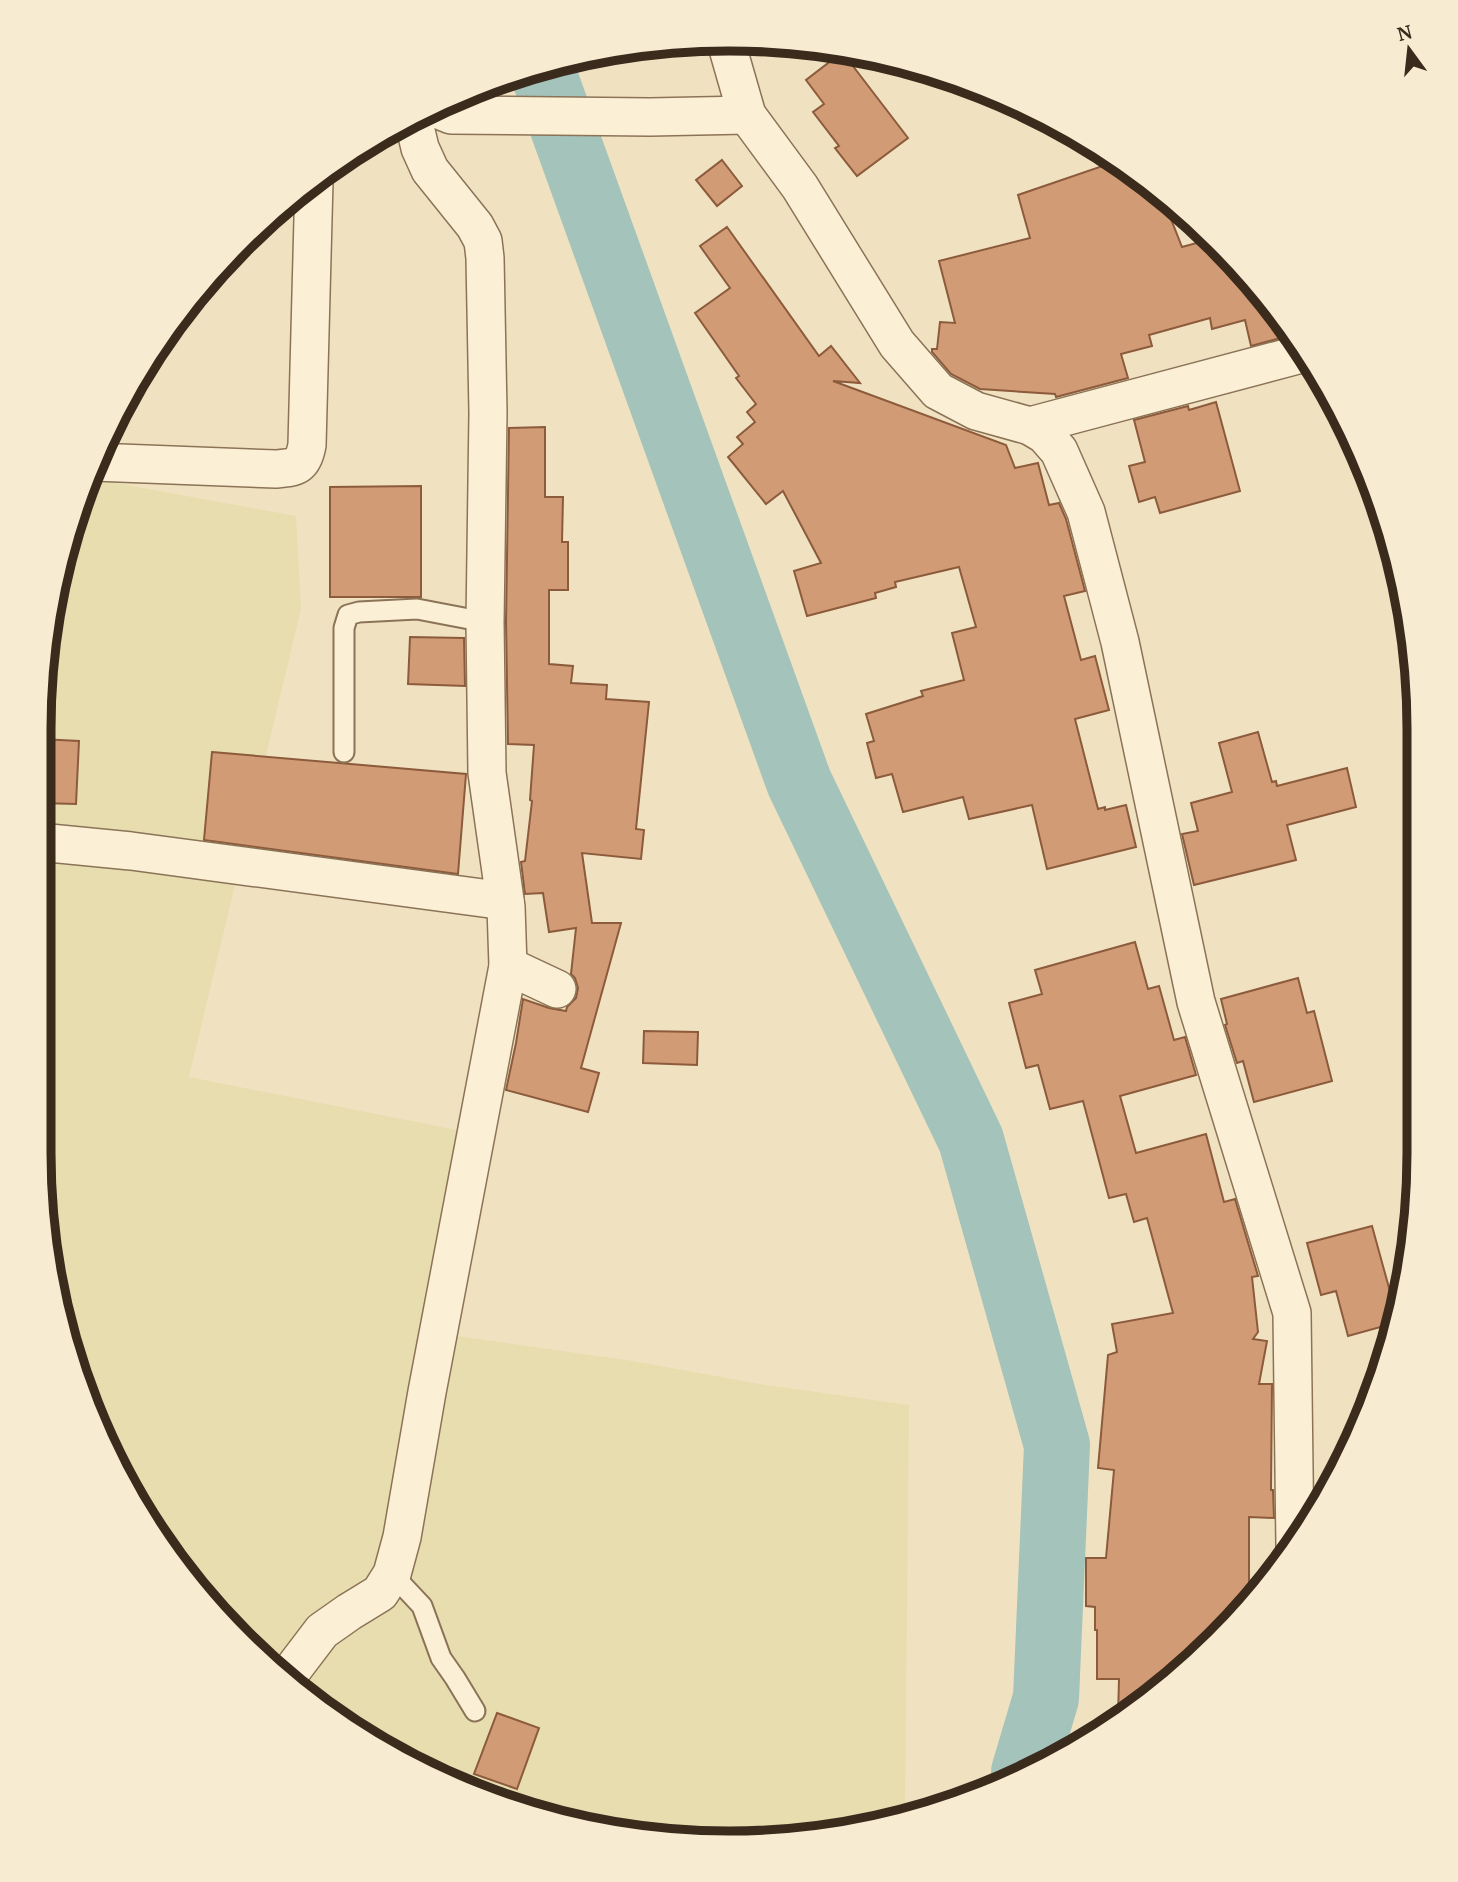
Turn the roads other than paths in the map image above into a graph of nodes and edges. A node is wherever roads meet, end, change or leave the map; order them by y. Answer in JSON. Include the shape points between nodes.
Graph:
{"nodes":[{"id":1,"x":729,"y":51,"type":"edge"},
{"id":2,"x":448,"y":112,"type":"edge"},
{"id":3,"x":747,"y":115,"type":"junction"},
{"id":4,"x":415,"y":128,"type":"edge"},
{"id":5,"x":314,"y":193,"type":"edge"},
{"id":6,"x":1295,"y":356,"type":"edge"},
{"id":7,"x":1030,"y":426,"type":"junction"},
{"id":8,"x":105,"y":462,"type":"edge"},
{"id":9,"x":485,"y":622,"type":"junction"},
{"id":10,"x":344,"y":752,"type":"dead end"},
{"id":11,"x":51,"y":843,"type":"edge"},
{"id":12,"x":505,"y":901,"type":"junction"},
{"id":13,"x":508,"y":965,"type":"junction"},
{"id":14,"x":557,"y":989,"type":"dead end"},
{"id":15,"x":1297,"y":1524,"type":"edge"},
{"id":16,"x":392,"y":1574,"type":"junction"},
{"id":17,"x":291,"y":1671,"type":"edge"},
{"id":18,"x":475,"y":1711,"type":"dead end"}],
"edges":[{"from":1,"to":3,"type":"street"},
{"from":2,"to":3,"type":"street"},
{"from":3,"to":7,"type":"street","via":[[800,187],[897,344],[937,391],[976,411]]},
{"from":4,"to":9,"type":"street","via":[[430,170],[483,241],[488,413]]},
{"from":5,"to":8,"type":"street","via":[[307,445],[301,462],[276,468]]},
{"from":6,"to":7,"type":"street"},
{"from":7,"to":15,"type":"street","via":[[1059,451],[1086,512],[1120,642],[1196,1002],[1292,1313]]},
{"from":9,"to":10,"type":"lane","via":[[417,609],[348,615],[344,628]]},
{"from":9,"to":12,"type":"street","via":[[487,773]]},
{"from":11,"to":12,"type":"street"},
{"from":12,"to":13,"type":"street"},
{"from":13,"to":14,"type":"street"},
{"from":13,"to":16,"type":"street"},
{"from":16,"to":17,"type":"street","via":[[380,1593],[322,1631]]},
{"from":16,"to":18,"type":"lane","via":[[422,1606],[441,1658]]}]}
